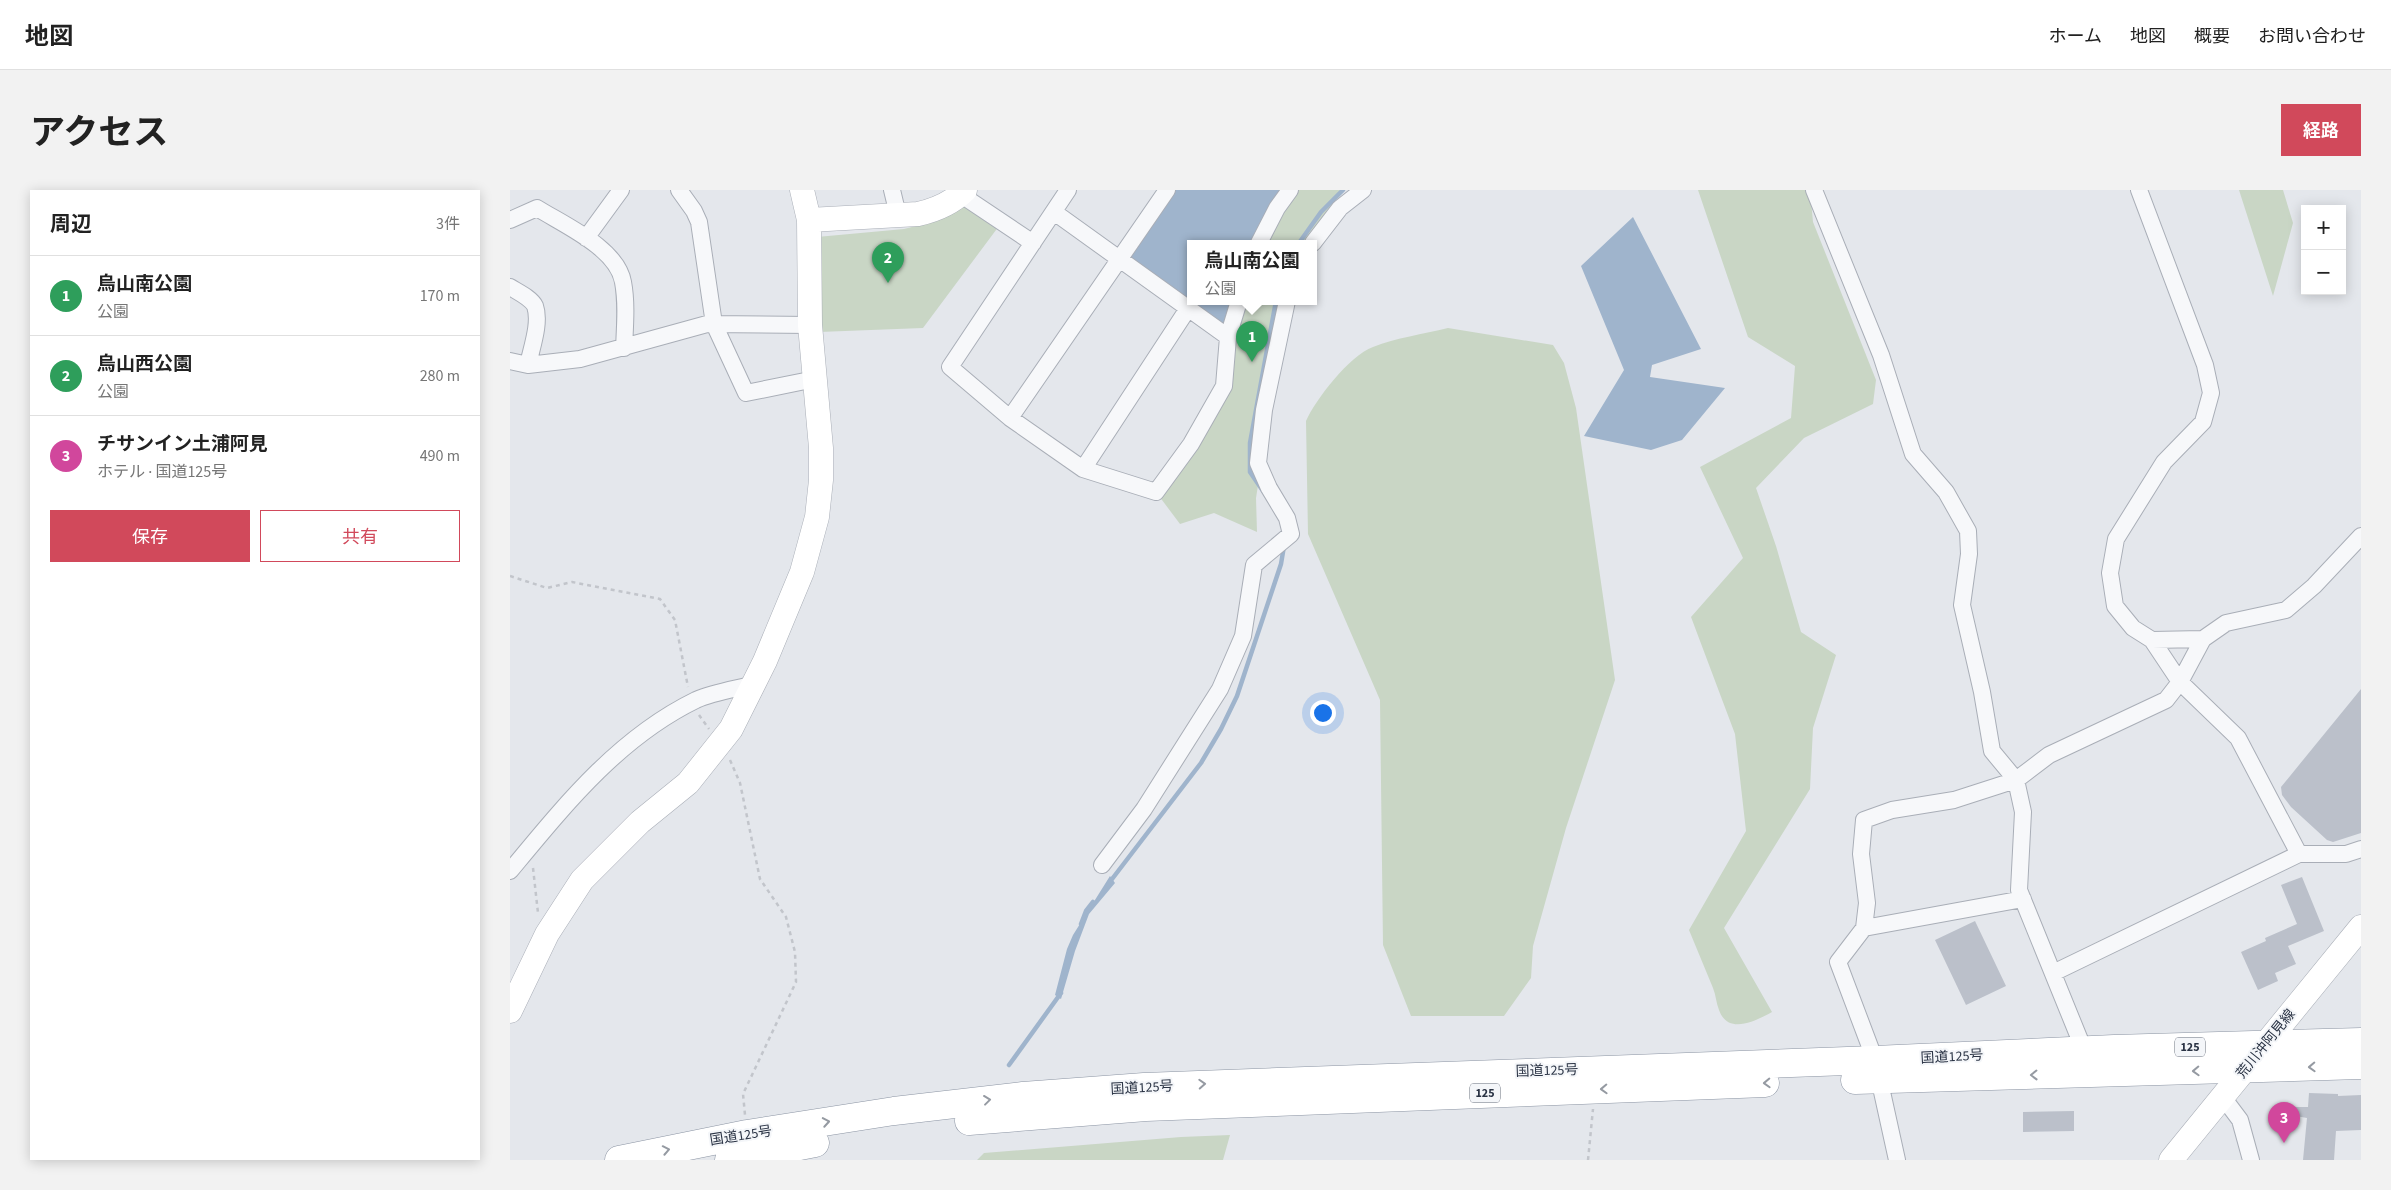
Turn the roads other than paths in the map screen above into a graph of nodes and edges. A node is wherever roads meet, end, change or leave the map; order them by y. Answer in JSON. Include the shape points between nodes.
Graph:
{"nodes":[{"id":1,"x":621,"y":190,"type":"edge"},
{"id":2,"x":679,"y":190,"type":"edge"},
{"id":3,"x":802,"y":190,"type":"edge"},
{"id":4,"x":892,"y":190,"type":"edge"},
{"id":5,"x":1068,"y":190,"type":"edge"},
{"id":6,"x":1167,"y":190,"type":"edge"},
{"id":7,"x":1290,"y":190,"type":"edge"},
{"id":8,"x":1363,"y":190,"type":"edge"},
{"id":9,"x":1814,"y":190,"type":"edge"},
{"id":10,"x":2139,"y":190,"type":"edge"},
{"id":11,"x":962,"y":192,"type":"edge"},
{"id":12,"x":1054,"y":212,"type":"junction"},
{"id":13,"x":898,"y":215,"type":"junction"},
{"id":14,"x":510,"y":220,"type":"edge"},
{"id":15,"x":809,"y":220,"type":"junction"},
{"id":16,"x":586,"y":238,"type":"junction"},
{"id":17,"x":1261,"y":240,"type":"edge"},
{"id":18,"x":1315,"y":240,"type":"edge"},
{"id":19,"x":1033,"y":243,"type":"junction"},
{"id":20,"x":1119,"y":258,"type":"junction"},
{"id":21,"x":510,"y":287,"type":"edge"},
{"id":22,"x":1238,"y":305,"type":"edge"},
{"id":23,"x":1286,"y":305,"type":"edge"},
{"id":24,"x":1189,"y":307,"type":"junction"},
{"id":25,"x":714,"y":324,"type":"junction"},
{"id":26,"x":810,"y":325,"type":"junction"},
{"id":27,"x":1228,"y":337,"type":"junction"},
{"id":28,"x":624,"y":348,"type":"junction"},
{"id":29,"x":510,"y":362,"type":"edge"},
{"id":30,"x":528,"y":365,"type":"junction"},
{"id":31,"x":815,"y":379,"type":"junction"},
{"id":32,"x":1010,"y":418,"type":"junction"},
{"id":33,"x":1083,"y":469,"type":"junction"},
{"id":34,"x":2361,"y":536,"type":"edge"},
{"id":35,"x":2203,"y":639,"type":"junction"},
{"id":36,"x":2152,"y":640,"type":"junction"},
{"id":37,"x":2180,"y":682,"type":"junction"},
{"id":38,"x":755,"y":684,"type":"junction"},
{"id":39,"x":2016,"y":780,"type":"junction"},
{"id":40,"x":2361,"y":849,"type":"edge"},
{"id":41,"x":2299,"y":854,"type":"junction"},
{"id":42,"x":1102,"y":864,"type":"dead end"},
{"id":43,"x":510,"y":871,"type":"edge"},
{"id":44,"x":2023,"y":899,"type":"junction"},
{"id":45,"x":2361,"y":927,"type":"edge"},
{"id":46,"x":1864,"y":928,"type":"junction"},
{"id":47,"x":2053,"y":973,"type":"junction"},
{"id":48,"x":510,"y":1011,"type":"edge"},
{"id":49,"x":2361,"y":1042,"type":"edge"},
{"id":50,"x":2266,"y":1045,"type":"junction"},
{"id":51,"x":2084,"y":1050,"type":"junction"},
{"id":52,"x":2361,"y":1065,"type":"edge"},
{"id":53,"x":2245,"y":1069,"type":"junction"},
{"id":54,"x":1876,"y":1070,"type":"junction"},
{"id":55,"x":2222,"y":1096,"type":"junction"},
{"id":56,"x":745,"y":1152,"type":"edge"},
{"id":57,"x":619,"y":1160,"type":"edge"},
{"id":58,"x":1896,"y":1160,"type":"edge"},
{"id":59,"x":2171,"y":1160,"type":"edge"},
{"id":60,"x":2250,"y":1160,"type":"edge"}],
"edges":[{"from":1,"to":16,"type":"street"},
{"from":2,"to":25,"type":"street","via":[[699,222]]},
{"from":3,"to":15,"type":"street"},
{"from":4,"to":13,"type":"street"},
{"from":5,"to":12,"type":"street"},
{"from":6,"to":20,"type":"street"},
{"from":7,"to":17,"type":"street"},
{"from":8,"to":18,"type":"street","via":[[1340,208]]},
{"from":9,"to":39,"type":"street","via":[[1881,354],[1913,454],[1946,492],[1968,531],[1962,605],[1992,752]]},
{"from":10,"to":36,"type":"street","via":[[2205,365],[2211,393],[2202,422],[2164,462],[2116,538],[2110,573],[2115,606],[2133,628]]},
{"from":11,"to":13,"type":"street","via":[[933,211]]},
{"from":11,"to":19,"type":"street"},
{"from":12,"to":19,"type":"street"},
{"from":12,"to":20,"type":"street"},
{"from":13,"to":15,"type":"street"},
{"from":14,"to":16,"type":"street","via":[[537,208]]},
{"from":15,"to":26,"type":"street"},
{"from":16,"to":28,"type":"street","via":[[602,247],[623,280],[626,308]]},
{"from":19,"to":32,"type":"street","via":[[950,367]]},
{"from":20,"to":24,"type":"street"},
{"from":20,"to":32,"type":"street"},
{"from":21,"to":30,"type":"street","via":[[535,306],[536,324]]},
{"from":22,"to":27,"type":"street"},
{"from":23,"to":42,"type":"street","via":[[1264,410],[1258,463],[1287,518],[1291,534],[1254,566],[1243,636],[1220,689],[1144,809]]},
{"from":24,"to":27,"type":"street"},
{"from":24,"to":33,"type":"street"},
{"from":25,"to":26,"type":"street"},
{"from":25,"to":28,"type":"street"},
{"from":25,"to":31,"type":"street","via":[[746,393]]},
{"from":26,"to":31,"type":"street"},
{"from":27,"to":33,"type":"street","via":[[1224,386],[1190,444],[1156,492]]},
{"from":28,"to":30,"type":"street","via":[[580,359]]},
{"from":29,"to":30,"type":"street"},
{"from":31,"to":38,"type":"street","via":[[821,480],[817,517],[802,572]]},
{"from":32,"to":33,"type":"street"},
{"from":34,"to":35,"type":"street","via":[[2314,586],[2286,610],[2226,623]]},
{"from":35,"to":36,"type":"street"},
{"from":35,"to":37,"type":"street"},
{"from":36,"to":37,"type":"street"},
{"from":37,"to":39,"type":"street","via":[[2166,700],[2049,755]]},
{"from":37,"to":41,"type":"street","via":[[2238,738]]},
{"from":38,"to":43,"type":"street","via":[[691,703],[613,756],[562,808]]},
{"from":38,"to":48,"type":"street","via":[[732,729],[688,783],[634,828],[582,880],[547,934]]},
{"from":39,"to":44,"type":"street","via":[[2023,812],[2019,890]]},
{"from":39,"to":46,"type":"street","via":[[1954,800],[1892,810],[1864,820],[1861,854],[1867,903]]},
{"from":40,"to":41,"type":"street","via":[[2346,854]]},
{"from":41,"to":47,"type":"street"},
{"from":44,"to":46,"type":"street"},
{"from":44,"to":47,"type":"street"},
{"from":45,"to":50,"type":"street","name":"荒川沖阿見線"},
{"from":46,"to":54,"type":"street","via":[[1838,962]]},
{"from":47,"to":51,"type":"street"},
{"from":49,"to":50,"type":"highway","name":"国道125号","number":"125"},
{"from":50,"to":51,"type":"highway","name":"国道125号","number":"125"},
{"from":50,"to":53,"type":"street","name":"荒川沖阿見線"},
{"from":51,"to":54,"type":"highway","name":"国道125号","number":"125"},
{"from":52,"to":53,"type":"highway","name":"国道125号","number":"125","one_way":true},
{"from":53,"to":54,"type":"highway","name":"国道125号","number":"125","one_way":true},
{"from":53,"to":55,"type":"street","name":"荒川沖阿見線"},
{"from":54,"to":56,"type":"highway","name":"国道125号","number":"125","one_way":true,"via":[[1593,1090],[1146,1106],[892,1129]]},
{"from":56,"to":54,"type":"highway","name":"国道125号","number":"125","one_way":true,"via":[[894,1111],[1023,1096],[1144,1087]]},
{"from":54,"to":58,"type":"street"},
{"from":55,"to":59,"type":"street","name":"荒川沖阿見線"},
{"from":55,"to":60,"type":"street","via":[[2240,1120]]},
{"from":57,"to":56,"type":"highway","name":"国道125号","number":"125","one_way":true}]}
